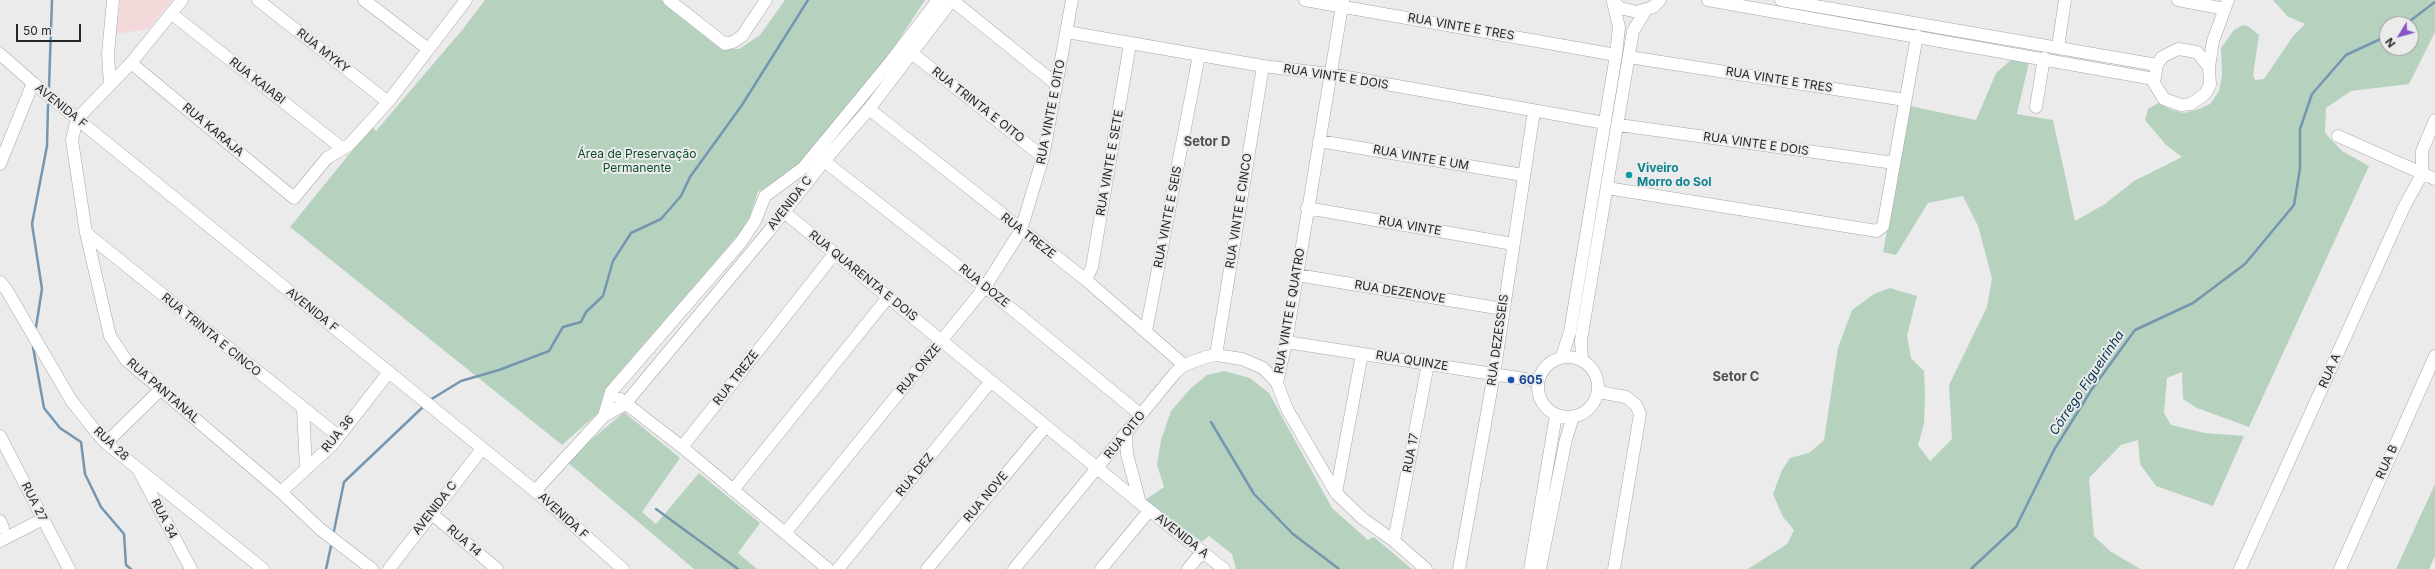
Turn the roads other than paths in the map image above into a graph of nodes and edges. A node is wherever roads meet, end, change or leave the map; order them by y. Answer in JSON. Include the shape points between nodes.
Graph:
{"nodes":[{"id":1,"x":113,"y":0,"type":"edge"},
{"id":2,"x":182,"y":0,"type":"edge"},
{"id":3,"x":258,"y":0,"type":"edge"},
{"id":4,"x":364,"y":0,"type":"edge"},
{"id":5,"x":466,"y":0,"type":"edge"},
{"id":6,"x":670,"y":0,"type":"edge"},
{"id":7,"x":766,"y":0,"type":"edge"},
{"id":8,"x":938,"y":0,"type":"edge"},
{"id":9,"x":952,"y":0,"type":"edge"},
{"id":10,"x":1072,"y":0,"type":"edge"},
{"id":11,"x":1305,"y":0,"type":"edge"},
{"id":12,"x":1660,"y":0,"type":"edge"},
{"id":13,"x":1708,"y":0,"type":"edge"},
{"id":14,"x":1781,"y":0,"type":"edge"},
{"id":15,"x":2065,"y":0,"type":"edge"},
{"id":16,"x":2178,"y":0,"type":"edge"},
{"id":17,"x":1613,"y":1,"type":"edge"},
{"id":18,"x":1342,"y":3,"type":"edge"},
{"id":19,"x":2227,"y":4,"type":"edge"},
{"id":20,"x":1646,"y":10,"type":"junction"},
{"id":21,"x":172,"y":14,"type":"junction"},
{"id":22,"x":1067,"y":32,"type":"junction"},
{"id":23,"x":1917,"y":36,"type":"junction"},
{"id":24,"x":2213,"y":41,"type":"junction"},
{"id":25,"x":1130,"y":44,"type":"junction"},
{"id":26,"x":2058,"y":47,"type":"junction"},
{"id":27,"x":428,"y":49,"type":"junction"},
{"id":28,"x":2197,"y":52,"type":"junction"},
{"id":29,"x":0,"y":54,"type":"edge"},
{"id":30,"x":913,"y":54,"type":"junction"},
{"id":31,"x":1616,"y":55,"type":"junction"},
{"id":32,"x":1199,"y":56,"type":"junction"},
{"id":33,"x":1629,"y":57,"type":"junction"},
{"id":34,"x":2044,"y":58,"type":"junction"},
{"id":35,"x":131,"y":62,"type":"junction"},
{"id":36,"x":2157,"y":65,"type":"junction"},
{"id":37,"x":1263,"y":66,"type":"junction"},
{"id":38,"x":2209,"y":67,"type":"junction"},
{"id":39,"x":1330,"y":74,"type":"junction"},
{"id":40,"x":2154,"y":79,"type":"junction"},
{"id":41,"x":33,"y":83,"type":"junction"},
{"id":42,"x":1056,"y":84,"type":"junction"},
{"id":43,"x":110,"y":85,"type":"junction"},
{"id":44,"x":1905,"y":100,"type":"junction"},
{"id":45,"x":388,"y":102,"type":"junction"},
{"id":46,"x":2036,"y":107,"type":"dead end"},
{"id":47,"x":869,"y":109,"type":"junction"},
{"id":48,"x":1534,"y":111,"type":"junction"},
{"id":49,"x":77,"y":119,"type":"junction"},
{"id":50,"x":2435,"y":120,"type":"edge"},
{"id":51,"x":1605,"y":122,"type":"junction"},
{"id":52,"x":1619,"y":125,"type":"junction"},
{"id":53,"x":2338,"y":136,"type":"dead end"},
{"id":54,"x":1319,"y":141,"type":"junction"},
{"id":55,"x":3,"y":149,"type":"edge"},
{"id":56,"x":343,"y":149,"type":"junction"},
{"id":57,"x":1043,"y":157,"type":"junction"},
{"id":58,"x":824,"y":161,"type":"junction"},
{"id":59,"x":1894,"y":163,"type":"junction"},
{"id":60,"x":0,"y":164,"type":"edge"},
{"id":61,"x":2422,"y":174,"type":"junction"},
{"id":62,"x":1523,"y":175,"type":"junction"},
{"id":63,"x":2435,"y":179,"type":"edge"},
{"id":64,"x":776,"y":188,"type":"junction"},
{"id":65,"x":1607,"y":188,"type":"junction"},
{"id":66,"x":1307,"y":208,"type":"junction"},
{"id":67,"x":758,"y":212,"type":"junction"},
{"id":68,"x":784,"y":212,"type":"junction"},
{"id":69,"x":1021,"y":230,"type":"junction"},
{"id":70,"x":86,"y":233,"type":"junction"},
{"id":71,"x":1513,"y":244,"type":"junction"},
{"id":72,"x":835,"y":253,"type":"junction"},
{"id":73,"x":1297,"y":275,"type":"junction"},
{"id":74,"x":1086,"y":280,"type":"junction"},
{"id":75,"x":985,"y":287,"type":"junction"},
{"id":76,"x":2,"y":289,"type":"edge"},
{"id":77,"x":889,"y":296,"type":"junction"},
{"id":78,"x":1503,"y":309,"type":"junction"},
{"id":79,"x":1146,"y":331,"type":"junction"},
{"id":80,"x":942,"y":341,"type":"junction"},
{"id":81,"x":1286,"y":342,"type":"junction"},
{"id":82,"x":1362,"y":354,"type":"junction"},
{"id":83,"x":1216,"y":355,"type":"junction"},
{"id":84,"x":1562,"y":356,"type":"junction"},
{"id":85,"x":2435,"y":356,"type":"edge"},
{"id":86,"x":1582,"y":359,"type":"junction"},
{"id":87,"x":1428,"y":364,"type":"junction"},
{"id":88,"x":1184,"y":365,"type":"junction"},
{"id":89,"x":389,"y":372,"type":"junction"},
{"id":90,"x":1494,"y":374,"type":"junction"},
{"id":91,"x":991,"y":381,"type":"junction"},
{"id":92,"x":1538,"y":381,"type":"junction"},
{"id":93,"x":1277,"y":383,"type":"junction"},
{"id":94,"x":161,"y":389,"type":"junction"},
{"id":95,"x":612,"y":392,"type":"junction"},
{"id":96,"x":1598,"y":392,"type":"junction"},
{"id":97,"x":625,"y":404,"type":"junction"},
{"id":98,"x":303,"y":408,"type":"junction"},
{"id":99,"x":1142,"y":415,"type":"junction"},
{"id":100,"x":1556,"y":415,"type":"junction"},
{"id":101,"x":604,"y":416,"type":"junction"},
{"id":102,"x":1573,"y":417,"type":"junction"},
{"id":103,"x":1046,"y":426,"type":"junction"},
{"id":104,"x":1126,"y":434,"type":"junction"},
{"id":105,"x":337,"y":435,"type":"junction"},
{"id":106,"x":0,"y":436,"type":"edge"},
{"id":107,"x":106,"y":443,"type":"junction"},
{"id":108,"x":682,"y":447,"type":"junction"},
{"id":109,"x":482,"y":449,"type":"junction"},
{"id":110,"x":138,"y":468,"type":"junction"},
{"id":111,"x":1097,"y":468,"type":"junction"},
{"id":112,"x":306,"y":469,"type":"junction"},
{"id":113,"x":733,"y":490,"type":"junction"},
{"id":114,"x":535,"y":491,"type":"junction"},
{"id":115,"x":281,"y":492,"type":"junction"},
{"id":116,"x":1336,"y":493,"type":"junction"},
{"id":117,"x":1145,"y":507,"type":"junction"},
{"id":118,"x":431,"y":513,"type":"junction"},
{"id":119,"x":43,"y":520,"type":"junction"},
{"id":120,"x":785,"y":533,"type":"junction"},
{"id":121,"x":0,"y":541,"type":"edge"},
{"id":122,"x":1394,"y":541,"type":"junction"},
{"id":123,"x":1202,"y":552,"type":"junction"},
{"id":124,"x":69,"y":569,"type":"edge"},
{"id":125,"x":191,"y":569,"type":"edge"},
{"id":126,"x":263,"y":569,"type":"edge"},
{"id":127,"x":372,"y":569,"type":"edge"},
{"id":128,"x":389,"y":569,"type":"edge"},
{"id":129,"x":497,"y":569,"type":"edge"},
{"id":130,"x":623,"y":569,"type":"edge"},
{"id":131,"x":828,"y":569,"type":"edge"},
{"id":132,"x":838,"y":569,"type":"edge"},
{"id":133,"x":927,"y":569,"type":"edge"},
{"id":134,"x":1014,"y":569,"type":"edge"},
{"id":135,"x":1101,"y":569,"type":"edge"},
{"id":136,"x":1188,"y":569,"type":"edge"},
{"id":137,"x":1224,"y":569,"type":"edge"},
{"id":138,"x":1426,"y":569,"type":"edge"},
{"id":139,"x":1459,"y":569,"type":"edge"},
{"id":140,"x":1530,"y":569,"type":"edge"},
{"id":141,"x":1540,"y":569,"type":"edge"},
{"id":142,"x":1614,"y":569,"type":"edge"},
{"id":143,"x":2240,"y":569,"type":"edge"},
{"id":144,"x":2340,"y":569,"type":"edge"}],
"edges":[{"from":1,"to":43,"type":"street","via":[[108,54]]},
{"from":2,"to":21,"type":"street"},
{"from":3,"to":45,"type":"street","name":"RUA MYKY"},
{"from":4,"to":27,"type":"street"},
{"from":5,"to":27,"type":"street"},
{"from":6,"to":7,"type":"street","via":[[725,44],[742,36]]},
{"from":8,"to":64,"type":"street","name":"AVENIDA C","via":[[803,168]]},
{"from":9,"to":30,"type":"street","name":"AVENIDA C"},
{"from":9,"to":42,"type":"street"},
{"from":10,"to":22,"type":"street","name":"RUA VINTE E OITO"},
{"from":11,"to":18,"type":"street","name":"RUA VINTE E TRES"},
{"from":12,"to":20,"type":"street"},
{"from":13,"to":23,"type":"street"},
{"from":14,"to":26,"type":"street"},
{"from":15,"to":26,"type":"street"},
{"from":16,"to":19,"type":"street"},
{"from":17,"to":20,"type":"street","via":[[1628,11]]},
{"from":17,"to":31,"type":"street","via":[[1619,27]]},
{"from":18,"to":31,"type":"street","name":"RUA VINTE E TRES"},
{"from":18,"to":39,"type":"street","name":"RUA VINTE E QUATRO"},
{"from":19,"to":24,"type":"street"},
{"from":20,"to":33,"type":"street","via":[[1633,32]]},
{"from":21,"to":35,"type":"street"},
{"from":21,"to":56,"type":"street","name":"RUA KAIABI"},
{"from":22,"to":25,"type":"street","name":"RUA VINTE E DOIS"},
{"from":22,"to":42,"type":"street","name":"RUA VINTE E OITO"},
{"from":23,"to":34,"type":"street"},
{"from":23,"to":44,"type":"street"},
{"from":24,"to":28,"type":"street"},
{"from":24,"to":38,"type":"street"},
{"from":25,"to":32,"type":"street","name":"RUA VINTE E DOIS"},
{"from":25,"to":74,"type":"street","name":"RUA VINTE E SETE","via":[[1092,267]]},
{"from":26,"to":36,"type":"street"},
{"from":27,"to":45,"type":"street"},
{"from":28,"to":36,"type":"street","via":[[2178,49],[2169,52]]},
{"from":28,"to":38,"type":"street"},
{"from":29,"to":41,"type":"street","name":"AVENIDA F"},
{"from":30,"to":47,"type":"street","name":"AVENIDA C"},
{"from":30,"to":57,"type":"street","name":"RUA TRINTA E OITO"},
{"from":31,"to":51,"type":"street"},
{"from":32,"to":37,"type":"street","name":"RUA VINTE E DOIS"},
{"from":32,"to":79,"type":"street","name":"RUA VINTE E SEIS"},
{"from":33,"to":44,"type":"street","name":"RUA VINTE E TRES"},
{"from":33,"to":52,"type":"street"},
{"from":34,"to":40,"type":"street"},
{"from":34,"to":46,"type":"street"},
{"from":35,"to":43,"type":"street"},
{"from":35,"to":56,"type":"street","name":"RUA KARAJA","via":[[294,198],[327,158]]},
{"from":36,"to":40,"type":"street"},
{"from":37,"to":39,"type":"street","name":"RUA VINTE E DOIS"},
{"from":37,"to":83,"type":"street","name":"RUA VINTE E CINCO"},
{"from":38,"to":40,"type":"street","via":[[2211,76],[2208,89],[2199,100],[2191,104],[2177,104],[2164,99],[2158,92]]},
{"from":39,"to":48,"type":"street","name":"RUA VINTE E DOIS"},
{"from":39,"to":54,"type":"street","name":"RUA VINTE E QUATRO"},
{"from":41,"to":49,"type":"street","name":"AVENIDA F"},
{"from":41,"to":55,"type":"street"},
{"from":42,"to":57,"type":"street","name":"RUA VINTE E OITO"},
{"from":43,"to":49,"type":"street"},
{"from":44,"to":59,"type":"street"},
{"from":45,"to":56,"type":"street"},
{"from":47,"to":58,"type":"street","name":"AVENIDA C"},
{"from":47,"to":69,"type":"street","name":"RUA TREZE"},
{"from":48,"to":51,"type":"street","name":"RUA VINTE E DOIS"},
{"from":48,"to":62,"type":"street","name":"RUA DEZESSEIS"},
{"from":49,"to":70,"type":"street","name":"RUA PANTANAL","via":[[72,140]]},
{"from":49,"to":89,"type":"street","name":"AVENIDA F"},
{"from":50,"to":61,"type":"street","via":[[2422,151]]},
{"from":51,"to":84,"type":"street","via":[[1570,332]]},
{"from":52,"to":59,"type":"street","name":"RUA VINTE E DOIS"},
{"from":52,"to":65,"type":"street"},
{"from":53,"to":61,"type":"street"},
{"from":54,"to":62,"type":"street","name":"RUA VINTE E UM"},
{"from":54,"to":66,"type":"street","name":"RUA VINTE E QUATRO"},
{"from":55,"to":60,"type":"street"},
{"from":57,"to":69,"type":"street","name":"RUA VINTE E OITO"},
{"from":58,"to":68,"type":"street","name":"AVENIDA C"},
{"from":58,"to":75,"type":"street","name":"RUA DOZE"},
{"from":59,"to":65,"type":"street","via":[[1883,226],[1877,231]]},
{"from":61,"to":63,"type":"street"},
{"from":61,"to":143,"type":"street","name":"RUA A","via":[[2404,207]]},
{"from":62,"to":71,"type":"street","name":"RUA DEZESSEIS"},
{"from":64,"to":67,"type":"street","name":"AVENIDA C","via":[[765,196]]},
{"from":64,"to":68,"type":"street","via":[[787,189],[792,196]]},
{"from":65,"to":86,"type":"street","via":[[1581,340]]},
{"from":66,"to":71,"type":"street","name":"RUA VINTE"},
{"from":66,"to":73,"type":"street","name":"RUA VINTE E QUATRO"},
{"from":67,"to":68,"type":"street","via":[[768,221]]},
{"from":67,"to":95,"type":"street","name":"AVENIDA C","via":[[741,242]]},
{"from":68,"to":72,"type":"street","name":"RUA QUARENTA E DOIS"},
{"from":68,"to":97,"type":"street","name":"AVENIDA C"},
{"from":69,"to":74,"type":"street","name":"RUA TREZE"},
{"from":69,"to":75,"type":"street","name":"RUA VINTE E OITO"},
{"from":70,"to":94,"type":"street","name":"RUA PANTANAL","via":[[110,336],[126,360]]},
{"from":70,"to":98,"type":"street","name":"RUA TRINTA E CINCO"},
{"from":71,"to":78,"type":"street","name":"RUA DEZESSEIS"},
{"from":72,"to":77,"type":"street","name":"RUA QUARENTA E DOIS"},
{"from":72,"to":108,"type":"street","name":"RUA TREZE"},
{"from":73,"to":78,"type":"street","name":"RUA DEZENOVE"},
{"from":73,"to":81,"type":"street","name":"RUA VINTE E QUATRO"},
{"from":74,"to":79,"type":"street","name":"RUA TREZE"},
{"from":75,"to":80,"type":"street","name":"RUA VINTE E OITO"},
{"from":75,"to":99,"type":"street","name":"RUA DOZE"},
{"from":76,"to":107,"type":"street","name":"RUA 28","via":[[71,400]]},
{"from":77,"to":80,"type":"street","name":"RUA QUARENTA E DOIS"},
{"from":77,"to":113,"type":"street"},
{"from":78,"to":90,"type":"street","name":"RUA DEZESSEIS"},
{"from":79,"to":88,"type":"street","name":"RUA TREZE"},
{"from":80,"to":91,"type":"street","name":"RUA ONZE"},
{"from":80,"to":120,"type":"street","name":"RUA ONZE"},
{"from":81,"to":82,"type":"street","name":"RUA QUINZE"},
{"from":81,"to":93,"type":"street","name":"RUA VINTE E QUATRO"},
{"from":82,"to":87,"type":"street","name":"RUA QUINZE"},
{"from":82,"to":116,"type":"street"},
{"from":83,"to":88,"type":"street","name":"RUA OITO"},
{"from":83,"to":93,"type":"street","name":"RUA OITO","via":[[1242,359],[1263,368]]},
{"from":84,"to":86,"type":"street"},
{"from":84,"to":92,"type":"street","via":[[1546,366]]},
{"from":85,"to":144,"type":"street","name":"RUA B"},
{"from":86,"to":96,"type":"street","via":[[1596,373]]},
{"from":87,"to":90,"type":"street","name":"RUA QUINZE"},
{"from":87,"to":122,"type":"street","name":"RUA 17"},
{"from":88,"to":99,"type":"street","name":"RUA OITO"},
{"from":89,"to":105,"type":"street","name":"RUA 36"},
{"from":89,"to":109,"type":"street","name":"AVENIDA F"},
{"from":90,"to":92,"type":"street","name":"RUA QUINZE"},
{"from":90,"to":139,"type":"street","name":"RUA DEZESSEIS"},
{"from":91,"to":103,"type":"street","name":"RUA ONZE"},
{"from":91,"to":132,"type":"street","name":"RUA DEZ"},
{"from":92,"to":100,"type":"street","via":[[1541,401]]},
{"from":93,"to":116,"type":"street","name":"RUA VINTE E QUATRO","via":[[1287,408]]},
{"from":94,"to":107,"type":"street"},
{"from":94,"to":115,"type":"street","name":"RUA PANTANAL"},
{"from":95,"to":97,"type":"street"},
{"from":95,"to":101,"type":"street"},
{"from":96,"to":102,"type":"street","via":[[1591,408]]},
{"from":96,"to":142,"type":"street","via":[[1626,397],[1636,405],[1640,414]]},
{"from":97,"to":101,"type":"street"},
{"from":97,"to":108,"type":"street"},
{"from":98,"to":105,"type":"street","name":"RUA TRINTA E CINCO"},
{"from":98,"to":112,"type":"street"},
{"from":99,"to":104,"type":"street","name":"RUA OITO"},
{"from":100,"to":102,"type":"street"},
{"from":100,"to":140,"type":"street"},
{"from":101,"to":114,"type":"street"},
{"from":102,"to":141,"type":"street","via":[[1566,439]]},
{"from":103,"to":111,"type":"street","name":"RUA ONZE"},
{"from":103,"to":133,"type":"street","name":"RUA NOVE"},
{"from":104,"to":111,"type":"street","name":"RUA OITO"},
{"from":104,"to":117,"type":"street","via":[[1127,454]]},
{"from":105,"to":112,"type":"street","name":"RUA 36","via":[[332,444]]},
{"from":106,"to":119,"type":"street","name":"RUA 27"},
{"from":107,"to":110,"type":"street","name":"RUA 28"},
{"from":108,"to":113,"type":"street"},
{"from":109,"to":114,"type":"street","name":"AVENIDA F"},
{"from":109,"to":118,"type":"street","name":"AVENIDA C"},
{"from":110,"to":125,"type":"street","name":"RUA 34"},
{"from":110,"to":126,"type":"street","name":"RUA 28"},
{"from":111,"to":117,"type":"street","name":"AVENIDA A"},
{"from":111,"to":134,"type":"street","name":"RUA OITO"},
{"from":112,"to":115,"type":"street","name":"RUA 36"},
{"from":113,"to":120,"type":"street"},
{"from":114,"to":130,"type":"street","name":"AVENIDA F"},
{"from":115,"to":127,"type":"street","name":"RUA PANTANAL","via":[[320,529]]},
{"from":116,"to":122,"type":"street","name":"RUA VINTE E QUATRO","via":[[1362,518]]},
{"from":117,"to":123,"type":"street","name":"AVENIDA A"},
{"from":117,"to":135,"type":"street"},
{"from":118,"to":128,"type":"street","name":"AVENIDA C"},
{"from":118,"to":129,"type":"street","name":"RUA 14"},
{"from":119,"to":121,"type":"street"},
{"from":119,"to":124,"type":"street","name":"RUA 27"},
{"from":120,"to":131,"type":"street"},
{"from":122,"to":138,"type":"street","name":"RUA VINTE E QUATRO"},
{"from":123,"to":136,"type":"street"},
{"from":123,"to":137,"type":"street","name":"AVENIDA A"}]}
